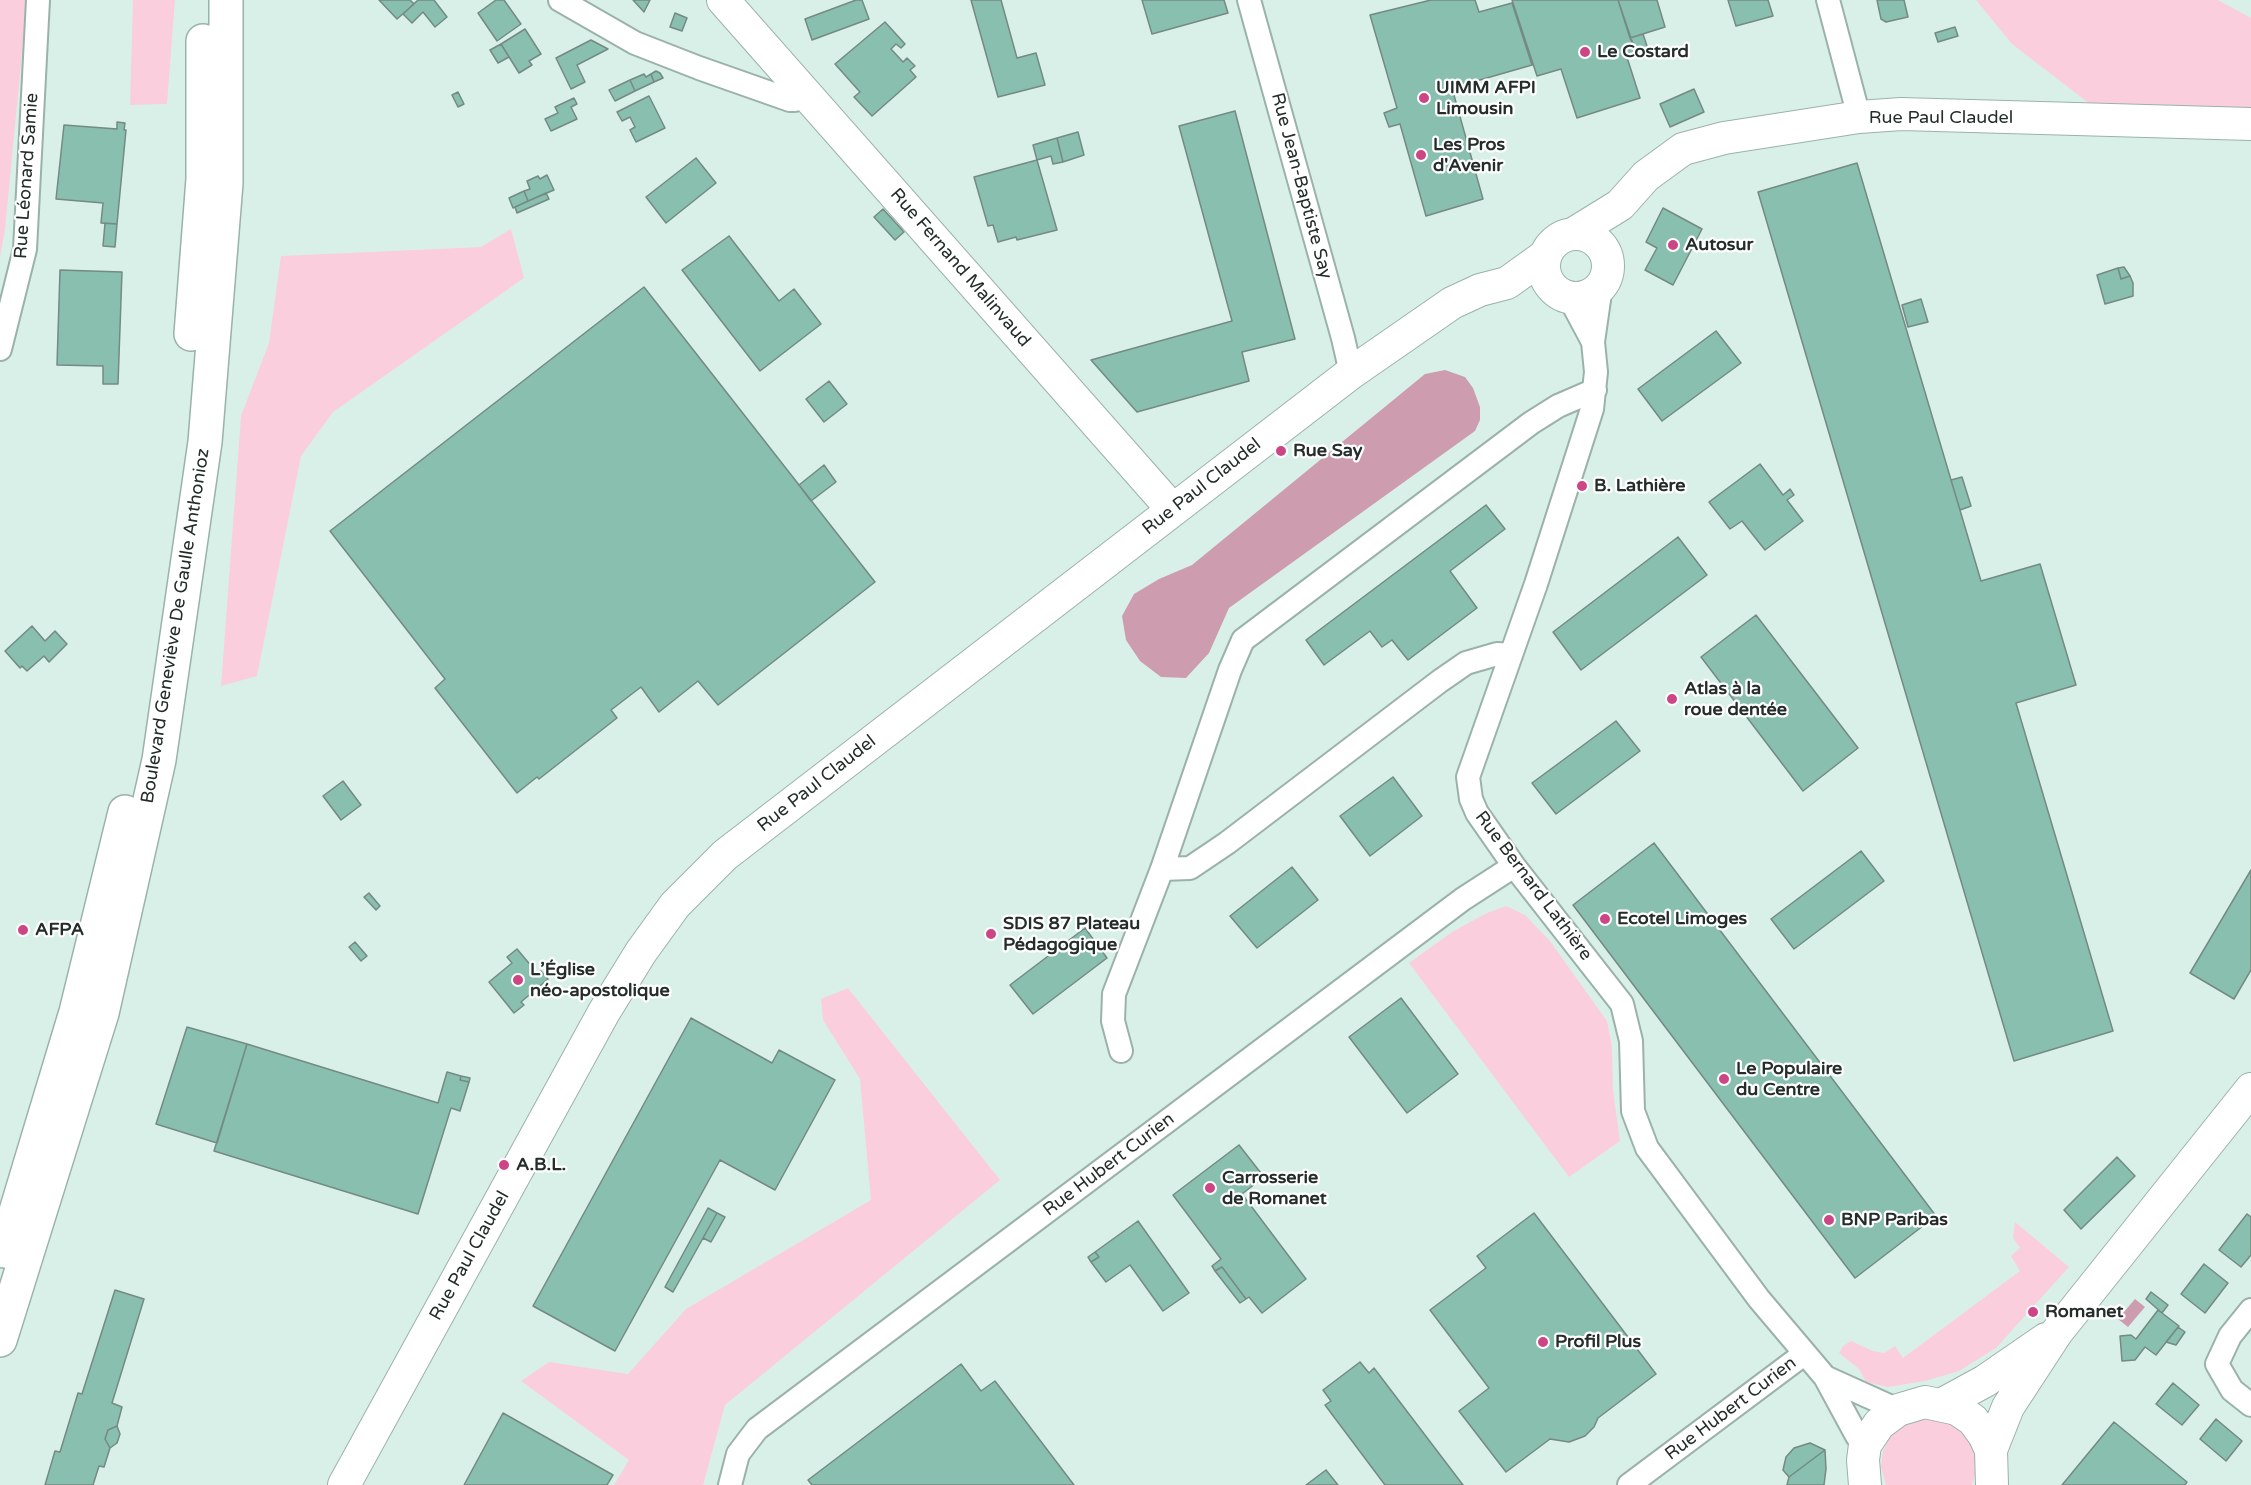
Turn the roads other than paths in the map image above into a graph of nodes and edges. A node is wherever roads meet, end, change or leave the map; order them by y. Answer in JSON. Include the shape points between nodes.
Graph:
{"nodes":[{"id":1,"x":38,"y":0,"type":"edge"},
{"id":2,"x":203,"y":0,"type":"edge"},
{"id":3,"x":226,"y":0,"type":"edge"},
{"id":4,"x":560,"y":0,"type":"edge"},
{"id":5,"x":723,"y":0,"type":"edge"},
{"id":6,"x":1249,"y":0,"type":"edge"},
{"id":7,"x":1828,"y":0,"type":"edge"},
{"id":8,"x":772,"y":55,"type":"junction"},
{"id":9,"x":724,"y":76,"type":"junction"},
{"id":10,"x":806,"y":93,"type":"junction"},
{"id":11,"x":1859,"y":117,"type":"junction"},
{"id":12,"x":2251,"y":124,"type":"edge"},
{"id":13,"x":1620,"y":205,"type":"junction"},
{"id":14,"x":1573,"y":234,"type":"junction"},
{"id":15,"x":1546,"y":255,"type":"junction"},
{"id":16,"x":1606,"y":255,"type":"junction"},
{"id":17,"x":1507,"y":283,"type":"junction"},
{"id":18,"x":1600,"y":286,"type":"junction"},
{"id":19,"x":1562,"y":293,"type":"junction"},
{"id":20,"x":1593,"y":342,"type":"junction"},
{"id":21,"x":0,"y":349,"type":"edge"},
{"id":22,"x":1351,"y":373,"type":"junction"},
{"id":23,"x":1595,"y":390,"type":"junction"},
{"id":24,"x":1173,"y":510,"type":"junction"},
{"id":25,"x":1511,"y":655,"type":"junction"},
{"id":26,"x":1514,"y":866,"type":"junction"},
{"id":27,"x":1162,"y":869,"type":"junction"},
{"id":28,"x":1122,"y":1052,"type":"dead end"},
{"id":29,"x":2251,"y":1089,"type":"edge"},
{"id":30,"x":0,"y":1265,"type":"edge"},
{"id":31,"x":2251,"y":1310,"type":"edge"},
{"id":32,"x":2057,"y":1332,"type":"junction"},
{"id":33,"x":0,"y":1340,"type":"edge"},
{"id":34,"x":1804,"y":1354,"type":"junction"},
{"id":35,"x":1825,"y":1377,"type":"junction"},
{"id":36,"x":1941,"y":1405,"type":"junction"},
{"id":37,"x":2251,"y":1406,"type":"edge"},
{"id":38,"x":1898,"y":1410,"type":"junction"},
{"id":39,"x":1865,"y":1445,"type":"junction"},
{"id":40,"x":1991,"y":1450,"type":"junction"},
{"id":41,"x":344,"y":1485,"type":"edge"},
{"id":42,"x":730,"y":1485,"type":"edge"},
{"id":43,"x":1629,"y":1485,"type":"edge"},
{"id":44,"x":1865,"y":1485,"type":"edge"},
{"id":45,"x":1992,"y":1485,"type":"edge"}],
"edges":[{"from":1,"to":21,"type":"street","name":"Rue Léonard Samie","via":[[25,249]]},
{"from":2,"to":30,"type":"main road","name":"Boulevard Geneviève De Gaulle Anthonioz","via":[[203,179],[182,462],[138,757],[76,1012]]},
{"from":3,"to":33,"type":"main road","name":"Boulevard Geneviève De Gaulle Anthonioz","via":[[226,183],[205,442],[159,760],[102,1013]]},
{"from":4,"to":9,"type":"street","via":[[635,43]]},
{"from":5,"to":8,"type":"street","name":"Rue Fernand Malinvaud"},
{"from":6,"to":22,"type":"street","name":"Rue Jean-Baptiste Say"},
{"from":7,"to":11,"type":"street"},
{"from":8,"to":9,"type":"street","via":[[748,74]]},
{"from":8,"to":10,"type":"street","name":"Rue Fernand Malinvaud"},
{"from":9,"to":10,"type":"street","via":[[790,100]]},
{"from":10,"to":24,"type":"street","name":"Rue Fernand Malinvaud"},
{"from":11,"to":12,"type":"street","name":"Rue Paul Claudel","via":[[1901,114]]},
{"from":11,"to":13,"type":"street","name":"Rue Paul Claudel","via":[[1724,138],[1683,149],[1646,176]]},
{"from":13,"to":14,"type":"street","name":"Rue Paul Claudel"},
{"from":13,"to":16,"type":"street","name":"Rue Paul Claudel"},
{"from":14,"to":15,"type":"street","via":[[1558,239]]},
{"from":14,"to":16,"type":"street","via":[[1593,239]]},
{"from":15,"to":17,"type":"street","name":"Rue Paul Claudel"},
{"from":15,"to":19,"type":"street","via":[[1545,273]]},
{"from":16,"to":18,"type":"street","via":[[1607,271]]},
{"from":17,"to":19,"type":"street","name":"Rue Paul Claudel"},
{"from":17,"to":22,"type":"street","name":"Rue Paul Claudel","via":[[1452,303]]},
{"from":18,"to":19,"type":"street","via":[[1581,297]]},
{"from":18,"to":20,"type":"street","name":"Rue Bernard Lathière"},
{"from":19,"to":20,"type":"street","name":"Rue Bernard Lathière"},
{"from":20,"to":23,"type":"street","name":"Rue Bernard Lathière"},
{"from":22,"to":24,"type":"street","name":"Rue Paul Claudel"},
{"from":23,"to":25,"type":"street","name":"Rue Bernard Lathière"},
{"from":23,"to":27,"type":"street","via":[[1532,423],[1243,640]]},
{"from":24,"to":41,"type":"street","name":"Rue Paul Claudel","via":[[725,855],[675,905],[604,1012]]},
{"from":25,"to":26,"type":"street","name":"Rue Bernard Lathière","via":[[1468,777],[1477,813]]},
{"from":25,"to":27,"type":"street","via":[[1497,654],[1466,663],[1227,843],[1190,868]]},
{"from":26,"to":34,"type":"street","name":"Rue Bernard Lathière","via":[[1622,1004],[1631,1041],[1633,1111],[1647,1148]]},
{"from":26,"to":42,"type":"street","name":"Rue Hubert Curien","via":[[1463,899],[757,1429],[738,1454]]},
{"from":27,"to":28,"type":"street","via":[[1114,994],[1113,1021]]},
{"from":29,"to":32,"type":"street"},
{"from":31,"to":37,"type":"street","via":[[2230,1336],[2217,1364],[2232,1390]]},
{"from":32,"to":36,"type":"street","via":[[1985,1381]]},
{"from":32,"to":40,"type":"street","via":[[2008,1407]]},
{"from":34,"to":35,"type":"street","name":"Rue Bernard Lathière"},
{"from":34,"to":43,"type":"street","name":"Rue Hubert Curien"},
{"from":35,"to":38,"type":"street","name":"Rue Bernard Lathière"},
{"from":35,"to":39,"type":"street","name":"Rue Bernard Lathière"},
{"from":36,"to":38,"type":"street","via":[[1925,1402]]},
{"from":36,"to":40,"type":"street","via":[[1957,1409],[1973,1420]]},
{"from":38,"to":39,"type":"street","via":[[1879,1424]]},
{"from":39,"to":44,"type":"street"},
{"from":40,"to":45,"type":"street"}]}
